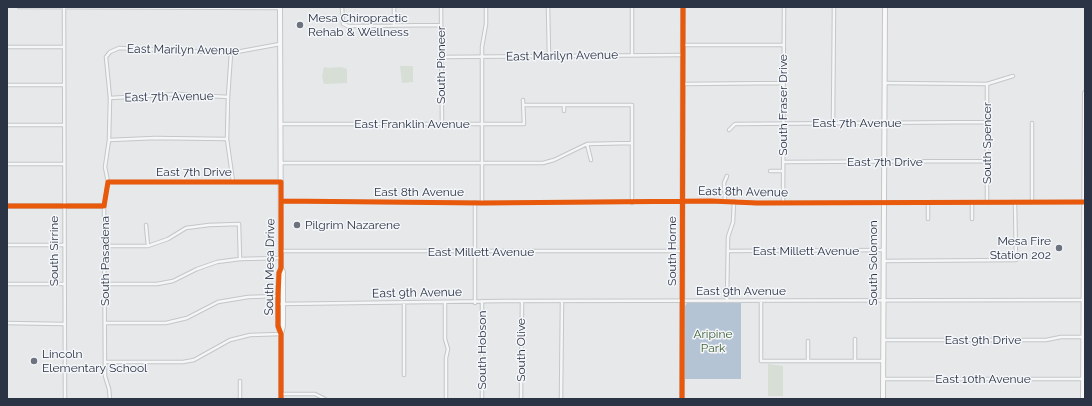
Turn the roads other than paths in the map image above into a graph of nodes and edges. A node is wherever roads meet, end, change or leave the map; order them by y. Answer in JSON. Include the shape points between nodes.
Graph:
{"nodes":[{"id":1,"x":19,"y":7,"type":"edge"},
{"id":2,"x":64,"y":7,"type":"edge"},
{"id":3,"x":90,"y":7,"type":"edge"},
{"id":4,"x":184,"y":7,"type":"edge"},
{"id":5,"x":342,"y":7,"type":"edge"},
{"id":6,"x":394,"y":7,"type":"edge"},
{"id":7,"x":441,"y":7,"type":"edge"},
{"id":8,"x":486,"y":7,"type":"edge"},
{"id":9,"x":548,"y":7,"type":"edge"},
{"id":10,"x":632,"y":7,"type":"edge"},
{"id":11,"x":683,"y":7,"type":"edge"},
{"id":12,"x":784,"y":7,"type":"edge"},
{"id":13,"x":834,"y":7,"type":"edge"},
{"id":14,"x":885,"y":7,"type":"edge"},
{"id":15,"x":280,"y":8,"type":"edge"},
{"id":16,"x":441,"y":25,"type":"junction"},
{"id":17,"x":394,"y":26,"type":"junction"},
{"id":18,"x":280,"y":44,"type":"junction"},
{"id":19,"x":783,"y":44,"type":"junction"},
{"id":20,"x":683,"y":45,"type":"junction"},
{"id":21,"x":7,"y":47,"type":"edge"},
{"id":22,"x":64,"y":47,"type":"junction"},
{"id":23,"x":110,"y":52,"type":"joint"},
{"id":24,"x":231,"y":53,"type":"junction"},
{"id":25,"x":682,"y":54,"type":"junction"},
{"id":26,"x":632,"y":55,"type":"junction"},
{"id":27,"x":549,"y":56,"type":"junction"},
{"id":28,"x":442,"y":57,"type":"junction"},
{"id":29,"x":482,"y":57,"type":"junction"},
{"id":30,"x":1013,"y":76,"type":"dead end"},
{"id":31,"x":783,"y":83,"type":"junction"},
{"id":32,"x":884,"y":83,"type":"junction"},
{"id":33,"x":682,"y":84,"type":"junction"},
{"id":34,"x":987,"y":84,"type":"junction"},
{"id":35,"x":7,"y":85,"type":"edge"},
{"id":36,"x":65,"y":85,"type":"junction"},
{"id":37,"x":1085,"y":93,"type":"edge"},
{"id":38,"x":228,"y":97,"type":"junction"},
{"id":39,"x":110,"y":98,"type":"junction"},
{"id":40,"x":524,"y":100,"type":"dead end"},
{"id":41,"x":524,"y":105,"type":"junction"},
{"id":42,"x":564,"y":105,"type":"junction"},
{"id":43,"x":564,"y":111,"type":"dead end"},
{"id":44,"x":987,"y":122,"type":"junction"},
{"id":45,"x":884,"y":123,"type":"junction"},
{"id":46,"x":1032,"y":123,"type":"dead end"},
{"id":47,"x":280,"y":124,"type":"junction"},
{"id":48,"x":442,"y":124,"type":"junction"},
{"id":49,"x":482,"y":124,"type":"junction"},
{"id":50,"x":784,"y":124,"type":"junction"},
{"id":51,"x":834,"y":124,"type":"junction"},
{"id":52,"x":7,"y":125,"type":"edge"},
{"id":53,"x":65,"y":125,"type":"junction"},
{"id":54,"x":729,"y":130,"type":"dead end"},
{"id":55,"x":227,"y":139,"type":"junction"},
{"id":56,"x":109,"y":140,"type":"junction"},
{"id":57,"x":632,"y":143,"type":"junction"},
{"id":58,"x":587,"y":144,"type":"junction"},
{"id":59,"x":591,"y":160,"type":"dead end"},
{"id":60,"x":987,"y":161,"type":"junction"},
{"id":61,"x":783,"y":162,"type":"junction"},
{"id":62,"x":884,"y":162,"type":"junction"},
{"id":63,"x":281,"y":163,"type":"junction"},
{"id":64,"x":482,"y":163,"type":"junction"},
{"id":65,"x":7,"y":164,"type":"edge"},
{"id":66,"x":64,"y":164,"type":"junction"},
{"id":67,"x":770,"y":171,"type":"dead end"},
{"id":68,"x":783,"y":171,"type":"junction"},
{"id":69,"x":727,"y":176,"type":"dead end"},
{"id":70,"x":108,"y":182,"type":"junction"},
{"id":71,"x":233,"y":182,"type":"junction"},
{"id":72,"x":281,"y":182,"type":"junction"},
{"id":73,"x":281,"y":201,"type":"junction"},
{"id":74,"x":725,"y":201,"type":"junction"},
{"id":75,"x":734,"y":201,"type":"junction"},
{"id":76,"x":475,"y":202,"type":"junction"},
{"id":77,"x":682,"y":202,"type":"junction"},
{"id":78,"x":1015,"y":202,"type":"junction"},
{"id":79,"x":1032,"y":202,"type":"junction"},
{"id":80,"x":1085,"y":202,"type":"edge"},
{"id":81,"x":482,"y":203,"type":"junction"},
{"id":82,"x":632,"y":203,"type":"junction"},
{"id":83,"x":783,"y":203,"type":"junction"},
{"id":84,"x":884,"y":203,"type":"junction"},
{"id":85,"x":928,"y":203,"type":"junction"},
{"id":86,"x":972,"y":203,"type":"junction"},
{"id":87,"x":987,"y":203,"type":"junction"},
{"id":88,"x":7,"y":206,"type":"edge"},
{"id":89,"x":64,"y":206,"type":"junction"},
{"id":90,"x":104,"y":206,"type":"junction"},
{"id":91,"x":928,"y":219,"type":"dead end"},
{"id":92,"x":972,"y":219,"type":"dead end"},
{"id":93,"x":184,"y":223,"type":"dead end"},
{"id":94,"x":146,"y":225,"type":"dead end"},
{"id":95,"x":186,"y":228,"type":"junction"},
{"id":96,"x":7,"y":245,"type":"edge"},
{"id":97,"x":64,"y":245,"type":"junction"},
{"id":98,"x":104,"y":246,"type":"junction"},
{"id":99,"x":148,"y":246,"type":"junction"},
{"id":100,"x":884,"y":250,"type":"junction"},
{"id":101,"x":280,"y":251,"type":"junction"},
{"id":102,"x":475,"y":251,"type":"junction"},
{"id":103,"x":682,"y":251,"type":"junction"},
{"id":104,"x":728,"y":251,"type":"junction"},
{"id":105,"x":281,"y":258,"type":"junction"},
{"id":106,"x":240,"y":259,"type":"junction"},
{"id":107,"x":884,"y":261,"type":"junction"},
{"id":108,"x":1084,"y":270,"type":"edge"},
{"id":109,"x":7,"y":284,"type":"edge"},
{"id":110,"x":64,"y":284,"type":"junction"},
{"id":111,"x":105,"y":284,"type":"junction"},
{"id":112,"x":281,"y":296,"type":"junction"},
{"id":113,"x":883,"y":300,"type":"junction"},
{"id":114,"x":1083,"y":300,"type":"junction"},
{"id":115,"x":522,"y":301,"type":"junction"},
{"id":116,"x":562,"y":301,"type":"junction"},
{"id":117,"x":682,"y":301,"type":"junction"},
{"id":118,"x":727,"y":301,"type":"junction"},
{"id":119,"x":761,"y":301,"type":"junction"},
{"id":120,"x":482,"y":302,"type":"junction"},
{"id":121,"x":445,"y":303,"type":"junction"},
{"id":122,"x":475,"y":303,"type":"junction"},
{"id":123,"x":281,"y":304,"type":"junction"},
{"id":124,"x":404,"y":304,"type":"junction"},
{"id":125,"x":1084,"y":309,"type":"edge"},
{"id":126,"x":7,"y":323,"type":"edge"},
{"id":127,"x":64,"y":324,"type":"junction"},
{"id":128,"x":105,"y":324,"type":"junction"},
{"id":129,"x":281,"y":334,"type":"junction"},
{"id":130,"x":1083,"y":337,"type":"junction"},
{"id":131,"x":855,"y":339,"type":"dead end"},
{"id":132,"x":883,"y":340,"type":"junction"},
{"id":133,"x":808,"y":341,"type":"dead end"},
{"id":134,"x":201,"y":356,"type":"junction"},
{"id":135,"x":202,"y":361,"type":"dead end"},
{"id":136,"x":808,"y":361,"type":"junction"},
{"id":137,"x":855,"y":361,"type":"junction"},
{"id":138,"x":883,"y":361,"type":"junction"},
{"id":139,"x":104,"y":362,"type":"junction"},
{"id":140,"x":404,"y":375,"type":"dead end"},
{"id":141,"x":883,"y":379,"type":"junction"},
{"id":142,"x":1083,"y":379,"type":"junction"},
{"id":143,"x":240,"y":381,"type":"dead end"},
{"id":144,"x":281,"y":397,"type":"edge"},
{"id":145,"x":65,"y":399,"type":"edge"},
{"id":146,"x":110,"y":399,"type":"edge"},
{"id":147,"x":240,"y":399,"type":"edge"},
{"id":148,"x":325,"y":399,"type":"edge"},
{"id":149,"x":446,"y":399,"type":"edge"},
{"id":150,"x":482,"y":399,"type":"edge"},
{"id":151,"x":521,"y":399,"type":"edge"},
{"id":152,"x":561,"y":399,"type":"edge"},
{"id":153,"x":682,"y":399,"type":"edge"},
{"id":154,"x":883,"y":399,"type":"edge"},
{"id":155,"x":1083,"y":399,"type":"edge"}],
"edges":[{"from":1,"to":2,"type":"street"},
{"from":2,"to":3,"type":"street"},
{"from":2,"to":22,"type":"street","name":"South Sirrine"},
{"from":3,"to":4,"type":"street"},
{"from":4,"to":15,"type":"street"},
{"from":5,"to":17,"type":"street","via":[[343,24],[348,26]]},
{"from":6,"to":17,"type":"street"},
{"from":7,"to":16,"type":"street","name":"South Pioneer"},
{"from":8,"to":29,"type":"street"},
{"from":9,"to":27,"type":"street"},
{"from":10,"to":26,"type":"street"},
{"from":11,"to":20,"type":"street","name":"South Horne"},
{"from":12,"to":19,"type":"street","name":"South Fraser Drive"},
{"from":13,"to":51,"type":"street"},
{"from":14,"to":32,"type":"street","name":"South Solomon"},
{"from":15,"to":18,"type":"street","name":"South Mesa Drive"},
{"from":16,"to":17,"type":"street"},
{"from":16,"to":28,"type":"street","name":"South Pioneer"},
{"from":18,"to":24,"type":"street","name":"East Marilyn Avenue"},
{"from":18,"to":47,"type":"street","name":"South Mesa Drive"},
{"from":19,"to":20,"type":"street"},
{"from":19,"to":31,"type":"street","name":"South Fraser Drive"},
{"from":20,"to":25,"type":"street","name":"South Horne"},
{"from":21,"to":22,"type":"street"},
{"from":22,"to":36,"type":"street","name":"South Sirrine"},
{"from":23,"to":24,"type":"street","name":"East Marilyn Avenue","via":[[119,48]]},
{"from":23,"to":39,"type":"street","name":"South Pasadena","via":[[106,57]]},
{"from":24,"to":38,"type":"street"},
{"from":25,"to":26,"type":"street","name":"East Marilyn Avenue"},
{"from":25,"to":33,"type":"street","name":"South Horne"},
{"from":26,"to":27,"type":"street","name":"East Marilyn Avenue"},
{"from":27,"to":29,"type":"street","name":"East Marilyn Avenue"},
{"from":28,"to":29,"type":"street","name":"East Marilyn Avenue"},
{"from":28,"to":48,"type":"street","name":"South Pioneer"},
{"from":29,"to":49,"type":"street"},
{"from":30,"to":34,"type":"street"},
{"from":31,"to":33,"type":"street"},
{"from":31,"to":50,"type":"street","name":"South Fraser Drive"},
{"from":32,"to":34,"type":"street"},
{"from":32,"to":45,"type":"street","name":"South Solomon"},
{"from":33,"to":77,"type":"street","name":"South Horne"},
{"from":34,"to":44,"type":"street","name":"South Spencer"},
{"from":35,"to":36,"type":"street"},
{"from":36,"to":53,"type":"street","name":"South Sirrine"},
{"from":37,"to":80,"type":"street"},
{"from":38,"to":39,"type":"street","name":"East 7th Avenue","via":[[179,94]]},
{"from":38,"to":55,"type":"street"},
{"from":39,"to":56,"type":"street","name":"South Pasadena"},
{"from":40,"to":41,"type":"street","name":"East Franklin Avenue"},
{"from":41,"to":42,"type":"street"},
{"from":41,"to":49,"type":"street","name":"East Franklin Avenue","via":[[524,124]]},
{"from":42,"to":43,"type":"street"},
{"from":42,"to":57,"type":"street","via":[[632,105]]},
{"from":44,"to":45,"type":"street","name":"East 7th Avenue"},
{"from":44,"to":60,"type":"street","name":"South Spencer"},
{"from":45,"to":51,"type":"street","name":"East 7th Avenue"},
{"from":45,"to":62,"type":"street","name":"South Solomon"},
{"from":46,"to":79,"type":"street"},
{"from":47,"to":48,"type":"street","name":"East Franklin Avenue"},
{"from":47,"to":63,"type":"street","name":"South Mesa Drive"},
{"from":48,"to":49,"type":"street","name":"East Franklin Avenue"},
{"from":49,"to":64,"type":"street"},
{"from":50,"to":51,"type":"street","name":"East 7th Avenue"},
{"from":50,"to":54,"type":"street","name":"East 7th Avenue","via":[[735,124]]},
{"from":50,"to":61,"type":"street","name":"South Fraser Drive"},
{"from":52,"to":53,"type":"street"},
{"from":53,"to":66,"type":"street","name":"South Sirrine"},
{"from":55,"to":56,"type":"street"},
{"from":55,"to":71,"type":"street"},
{"from":56,"to":70,"type":"street","name":"South Pasadena","via":[[106,167]]},
{"from":57,"to":58,"type":"street"},
{"from":57,"to":82,"type":"street"},
{"from":58,"to":59,"type":"street"},
{"from":58,"to":64,"type":"street","via":[[548,162]]},
{"from":60,"to":62,"type":"street","name":"East 7th Drive"},
{"from":60,"to":87,"type":"street","name":"South Spencer"},
{"from":61,"to":62,"type":"street","name":"East 7th Drive"},
{"from":61,"to":68,"type":"street","name":"South Fraser Drive"},
{"from":62,"to":84,"type":"street","name":"South Solomon"},
{"from":63,"to":64,"type":"street"},
{"from":63,"to":72,"type":"street","name":"South Mesa Drive"},
{"from":64,"to":81,"type":"street"},
{"from":65,"to":66,"type":"street"},
{"from":66,"to":89,"type":"street","name":"South Sirrine"},
{"from":67,"to":68,"type":"street"},
{"from":68,"to":83,"type":"street","name":"South Fraser Drive"},
{"from":69,"to":74,"type":"street","via":[[724,183]]},
{"from":70,"to":71,"type":"street","name":"East 7th Drive"},
{"from":70,"to":90,"type":"street","name":"South Pasadena"},
{"from":71,"to":72,"type":"street","name":"East 7th Drive"},
{"from":72,"to":73,"type":"street","name":"South Mesa Drive"},
{"from":73,"to":76,"type":"street","name":"East 8th Avenue"},
{"from":73,"to":101,"type":"street","name":"South Mesa Drive"},
{"from":74,"to":75,"type":"street","name":"East 8th Avenue"},
{"from":74,"to":77,"type":"street","name":"East 8th Avenue"},
{"from":75,"to":83,"type":"street","name":"East 8th Avenue"},
{"from":75,"to":104,"type":"street"},
{"from":76,"to":81,"type":"street","name":"East 8th Avenue"},
{"from":76,"to":102,"type":"street","name":"South Hobson"},
{"from":77,"to":82,"type":"street","name":"East 8th Avenue"},
{"from":77,"to":103,"type":"street","name":"South Horne"},
{"from":78,"to":79,"type":"street","name":"East 8th Avenue"},
{"from":78,"to":87,"type":"street","name":"East 8th Avenue"},
{"from":78,"to":107,"type":"street","via":[[1016,260]]},
{"from":79,"to":80,"type":"street","name":"East 8th Avenue"},
{"from":80,"to":108,"type":"street"},
{"from":81,"to":82,"type":"street","name":"East 8th Avenue"},
{"from":83,"to":84,"type":"street","name":"East 8th Avenue"},
{"from":84,"to":85,"type":"street","name":"East 8th Avenue"},
{"from":84,"to":100,"type":"street","name":"South Solomon"},
{"from":85,"to":86,"type":"street","name":"East 8th Avenue"},
{"from":85,"to":91,"type":"street"},
{"from":86,"to":87,"type":"street","name":"East 8th Avenue"},
{"from":86,"to":92,"type":"street"},
{"from":88,"to":89,"type":"street"},
{"from":89,"to":90,"type":"street"},
{"from":89,"to":97,"type":"street","name":"South Sirrine"},
{"from":90,"to":98,"type":"street","name":"South Pasadena"},
{"from":93,"to":95,"type":"street"},
{"from":94,"to":99,"type":"street"},
{"from":95,"to":99,"type":"street","via":[[168,239]]},
{"from":95,"to":106,"type":"street","via":[[209,224],[239,224]]},
{"from":96,"to":97,"type":"street"},
{"from":97,"to":110,"type":"street","name":"South Sirrine"},
{"from":98,"to":99,"type":"street"},
{"from":98,"to":111,"type":"street","name":"South Pasadena"},
{"from":100,"to":104,"type":"street","name":"East Millett Avenue"},
{"from":100,"to":107,"type":"street","name":"South Solomon"},
{"from":101,"to":102,"type":"street","name":"East Millett Avenue"},
{"from":101,"to":105,"type":"street","name":"South Mesa Drive"},
{"from":102,"to":103,"type":"street","name":"East Millett Avenue"},
{"from":102,"to":122,"type":"street","name":"South Hobson"},
{"from":103,"to":117,"type":"street","name":"South Horne"},
{"from":104,"to":118,"type":"street"},
{"from":105,"to":106,"type":"street"},
{"from":105,"to":112,"type":"street","name":"South Mesa Drive"},
{"from":106,"to":111,"type":"street","via":[[218,262],[172,281],[157,284]]},
{"from":107,"to":113,"type":"street","name":"South Solomon"},
{"from":108,"to":114,"type":"street"},
{"from":109,"to":110,"type":"street"},
{"from":110,"to":127,"type":"street","name":"South Sirrine"},
{"from":111,"to":128,"type":"street","name":"South Pasadena"},
{"from":112,"to":123,"type":"street","name":"South Mesa Drive"},
{"from":112,"to":128,"type":"street","via":[[248,297],[218,302],[187,318],[166,324]]},
{"from":113,"to":114,"type":"street","name":"East 9th Avenue"},
{"from":113,"to":119,"type":"street","name":"East 9th Avenue"},
{"from":113,"to":132,"type":"street","name":"South Solomon"},
{"from":114,"to":125,"type":"street"},
{"from":115,"to":116,"type":"street","name":"East 9th Avenue"},
{"from":115,"to":120,"type":"street","name":"East 9th Avenue"},
{"from":115,"to":151,"type":"street","name":"South Olive"},
{"from":116,"to":117,"type":"street","name":"East 9th Avenue"},
{"from":116,"to":152,"type":"street"},
{"from":117,"to":118,"type":"street","name":"East 9th Avenue"},
{"from":117,"to":153,"type":"street","name":"South Horne"},
{"from":118,"to":119,"type":"street","name":"East 9th Avenue"},
{"from":119,"to":136,"type":"street","via":[[761,361]]},
{"from":120,"to":122,"type":"street","name":"East 9th Avenue"},
{"from":120,"to":150,"type":"street","name":"South Hobson"},
{"from":121,"to":122,"type":"street","name":"East 9th Avenue"},
{"from":121,"to":124,"type":"street","name":"East 9th Avenue"},
{"from":121,"to":149,"type":"street","via":[[445,339],[448,349]]},
{"from":123,"to":124,"type":"street","name":"East 9th Avenue"},
{"from":123,"to":129,"type":"street","name":"South Mesa Drive","via":[[284,326]]},
{"from":124,"to":140,"type":"street"},
{"from":125,"to":130,"type":"street"},
{"from":126,"to":127,"type":"street"},
{"from":127,"to":145,"type":"street","name":"South Sirrine"},
{"from":128,"to":139,"type":"street","name":"South Pasadena"},
{"from":129,"to":134,"type":"street","via":[[250,334],[230,340]]},
{"from":129,"to":144,"type":"street","name":"South Mesa Drive"},
{"from":130,"to":132,"type":"street","name":"East 9th Drive","via":[[1046,340]]},
{"from":130,"to":142,"type":"street"},
{"from":131,"to":137,"type":"street"},
{"from":132,"to":138,"type":"street","name":"South Solomon"},
{"from":133,"to":136,"type":"street"},
{"from":134,"to":135,"type":"street"},
{"from":134,"to":139,"type":"street","via":[[184,362]]},
{"from":136,"to":137,"type":"street"},
{"from":137,"to":138,"type":"street"},
{"from":138,"to":141,"type":"street","name":"South Solomon"},
{"from":139,"to":146,"type":"street","name":"South Pasadena"},
{"from":141,"to":142,"type":"street","name":"East 10th Avenue"},
{"from":141,"to":154,"type":"street","name":"South Solomon"},
{"from":142,"to":155,"type":"street"},
{"from":143,"to":147,"type":"street"},
{"from":144,"to":148,"type":"street","via":[[316,394]]}]}
